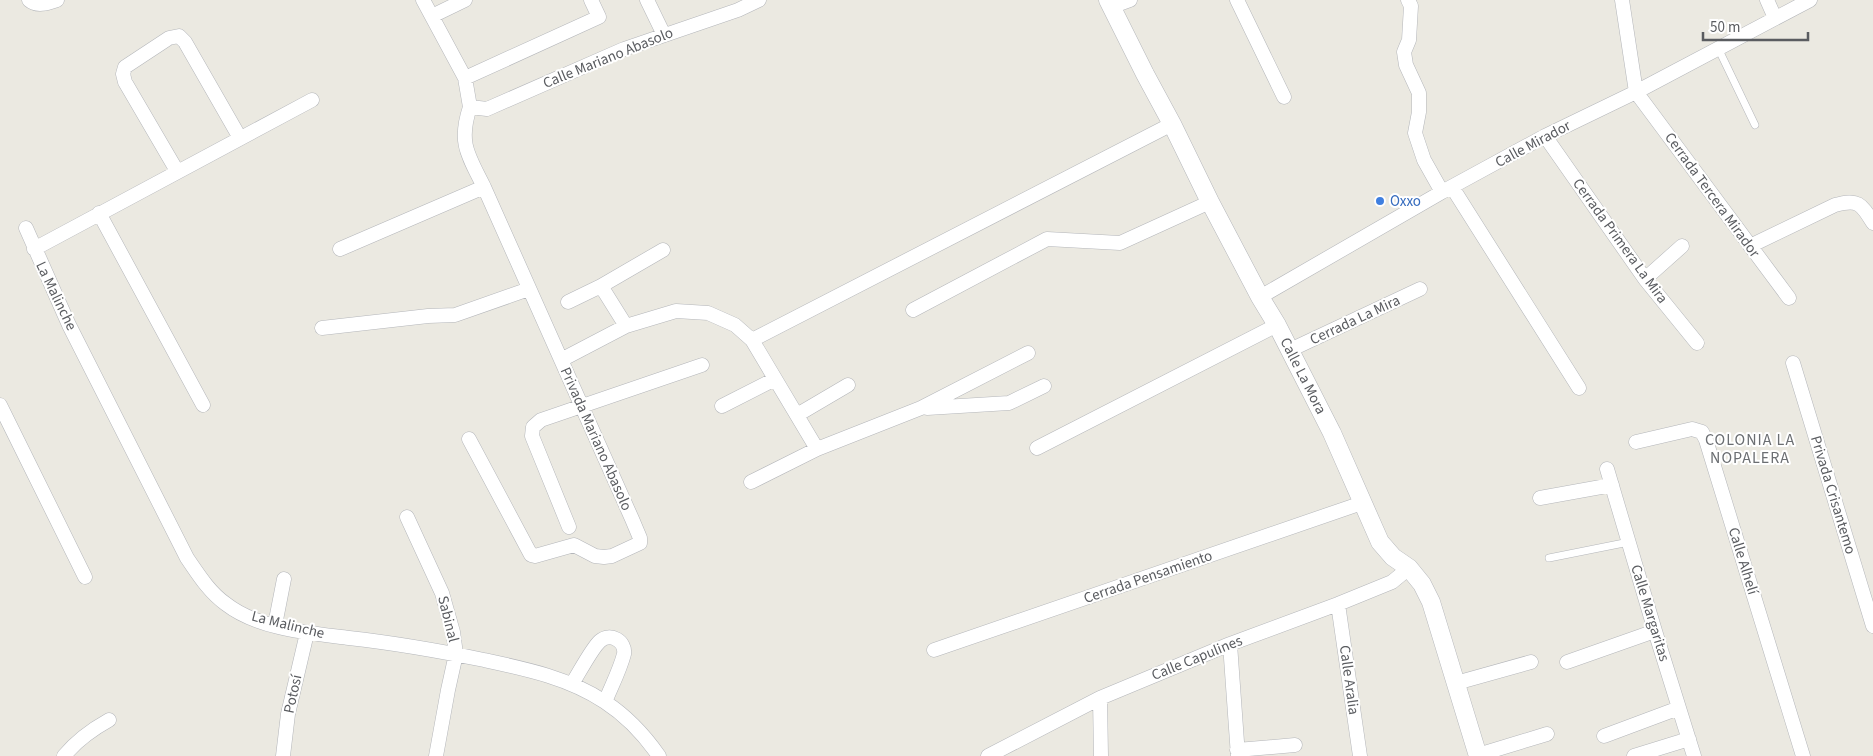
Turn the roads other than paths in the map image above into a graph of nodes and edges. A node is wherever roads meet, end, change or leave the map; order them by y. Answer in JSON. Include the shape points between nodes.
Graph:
{"nodes":[{"id":1,"x":29,"y":0,"type":"edge"},
{"id":2,"x":57,"y":0,"type":"edge"},
{"id":3,"x":423,"y":0,"type":"edge"},
{"id":4,"x":465,"y":0,"type":"edge"},
{"id":5,"x":591,"y":0,"type":"edge"},
{"id":6,"x":647,"y":0,"type":"edge"},
{"id":7,"x":760,"y":0,"type":"edge"},
{"id":8,"x":1130,"y":0,"type":"edge"},
{"id":9,"x":1237,"y":0,"type":"edge"},
{"id":10,"x":1408,"y":0,"type":"edge"},
{"id":11,"x":1622,"y":0,"type":"edge"},
{"id":12,"x":1766,"y":0,"type":"edge"},
{"id":13,"x":1810,"y":0,"type":"edge"},
{"id":14,"x":1109,"y":4,"type":"edge"},
{"id":15,"x":736,"y":5,"type":"edge"},
{"id":16,"x":432,"y":16,"type":"junction"},
{"id":17,"x":1775,"y":18,"type":"junction"},
{"id":18,"x":664,"y":35,"type":"junction"},
{"id":19,"x":1718,"y":48,"type":"junction"},
{"id":20,"x":465,"y":78,"type":"junction"},
{"id":21,"x":1636,"y":92,"type":"junction"},
{"id":22,"x":1284,"y":97,"type":"dead end"},
{"id":23,"x":312,"y":100,"type":"dead end"},
{"id":24,"x":470,"y":107,"type":"junction"},
{"id":25,"x":1172,"y":124,"type":"junction"},
{"id":26,"x":1755,"y":124,"type":"dead end"},
{"id":27,"x":1545,"y":136,"type":"junction"},
{"id":28,"x":240,"y":138,"type":"junction"},
{"id":29,"x":177,"y":171,"type":"junction"},
{"id":30,"x":484,"y":187,"type":"junction"},
{"id":31,"x":1447,"y":190,"type":"junction"},
{"id":32,"x":1210,"y":202,"type":"junction"},
{"id":33,"x":100,"y":213,"type":"junction"},
{"id":34,"x":1873,"y":223,"type":"edge"},
{"id":35,"x":26,"y":228,"type":"dead end"},
{"id":36,"x":1682,"y":246,"type":"dead end"},
{"id":37,"x":1750,"y":246,"type":"junction"},
{"id":38,"x":34,"y":249,"type":"junction"},
{"id":39,"x":340,"y":249,"type":"dead end"},
{"id":40,"x":663,"y":250,"type":"dead end"},
{"id":41,"x":1645,"y":279,"type":"junction"},
{"id":42,"x":600,"y":286,"type":"junction"},
{"id":43,"x":530,"y":289,"type":"junction"},
{"id":44,"x":1420,"y":289,"type":"dead end"},
{"id":45,"x":1260,"y":297,"type":"junction"},
{"id":46,"x":1788,"y":298,"type":"dead end"},
{"id":47,"x":568,"y":302,"type":"dead end"},
{"id":48,"x":913,"y":310,"type":"dead end"},
{"id":49,"x":1277,"y":325,"type":"junction"},
{"id":50,"x":626,"y":326,"type":"junction"},
{"id":51,"x":322,"y":328,"type":"dead end"},
{"id":52,"x":752,"y":340,"type":"junction"},
{"id":53,"x":1697,"y":343,"type":"dead end"},
{"id":54,"x":1290,"y":350,"type":"junction"},
{"id":55,"x":1028,"y":353,"type":"dead end"},
{"id":56,"x":561,"y":360,"type":"junction"},
{"id":57,"x":1793,"y":363,"type":"dead end"},
{"id":58,"x":702,"y":366,"type":"dead end"},
{"id":59,"x":775,"y":379,"type":"junction"},
{"id":60,"x":848,"y":385,"type":"dead end"},
{"id":61,"x":1044,"y":386,"type":"dead end"},
{"id":62,"x":1579,"y":388,"type":"dead end"},
{"id":63,"x":0,"y":405,"type":"edge"},
{"id":64,"x":204,"y":405,"type":"dead end"},
{"id":65,"x":582,"y":405,"type":"junction"},
{"id":66,"x":722,"y":406,"type":"dead end"},
{"id":67,"x":921,"y":408,"type":"junction"},
{"id":68,"x":797,"y":414,"type":"junction"},
{"id":69,"x":469,"y":439,"type":"dead end"},
{"id":70,"x":1636,"y":442,"type":"dead end"},
{"id":71,"x":1037,"y":448,"type":"dead end"},
{"id":72,"x":817,"y":449,"type":"junction"},
{"id":73,"x":1606,"y":469,"type":"dead end"},
{"id":74,"x":751,"y":482,"type":"dead end"},
{"id":75,"x":1612,"y":485,"type":"junction"},
{"id":76,"x":1540,"y":498,"type":"dead end"},
{"id":77,"x":1362,"y":503,"type":"junction"},
{"id":78,"x":407,"y":517,"type":"dead end"},
{"id":79,"x":569,"y":527,"type":"dead end"},
{"id":80,"x":1629,"y":542,"type":"junction"},
{"id":81,"x":1549,"y":558,"type":"dead end"},
{"id":82,"x":1409,"y":568,"type":"junction"},
{"id":83,"x":85,"y":577,"type":"dead end"},
{"id":84,"x":284,"y":579,"type":"dead end"},
{"id":85,"x":1338,"y":604,"type":"junction"},
{"id":86,"x":275,"y":625,"type":"junction"},
{"id":87,"x":1873,"y":626,"type":"edge"},
{"id":88,"x":1655,"y":632,"type":"junction"},
{"id":89,"x":307,"y":633,"type":"junction"},
{"id":90,"x":1230,"y":644,"type":"junction"},
{"id":91,"x":934,"y":650,"type":"dead end"},
{"id":92,"x":456,"y":654,"type":"junction"},
{"id":93,"x":1531,"y":662,"type":"dead end"},
{"id":94,"x":1567,"y":662,"type":"dead end"},
{"id":95,"x":1456,"y":683,"type":"junction"},
{"id":96,"x":572,"y":684,"type":"junction"},
{"id":97,"x":1100,"y":698,"type":"junction"},
{"id":98,"x":606,"y":702,"type":"junction"},
{"id":99,"x":1679,"y":708,"type":"junction"},
{"id":100,"x":109,"y":720,"type":"dead end"},
{"id":101,"x":1547,"y":734,"type":"dead end"},
{"id":102,"x":1604,"y":736,"type":"dead end"},
{"id":103,"x":1689,"y":739,"type":"junction"},
{"id":104,"x":1295,"y":745,"type":"dead end"},
{"id":105,"x":1237,"y":753,"type":"edge"},
{"id":106,"x":1478,"y":755,"type":"edge"},
{"id":107,"x":64,"y":756,"type":"edge"},
{"id":108,"x":283,"y":756,"type":"edge"},
{"id":109,"x":436,"y":756,"type":"edge"},
{"id":110,"x":659,"y":756,"type":"edge"},
{"id":111,"x":988,"y":756,"type":"edge"},
{"id":112,"x":1101,"y":756,"type":"edge"},
{"id":113,"x":1360,"y":756,"type":"edge"},
{"id":114,"x":1634,"y":756,"type":"edge"},
{"id":115,"x":1694,"y":756,"type":"edge"},
{"id":116,"x":1803,"y":756,"type":"edge"}],
"edges":[{"from":1,"to":2,"type":"street","via":[[44,4]]},
{"from":3,"to":16,"type":"street"},
{"from":4,"to":16,"type":"street"},
{"from":5,"to":20,"type":"street","via":[[599,17]]},
{"from":6,"to":18,"type":"street"},
{"from":7,"to":15,"type":"street","name":"Calle Mariano Abasolo"},
{"from":8,"to":14,"type":"street"},
{"from":9,"to":22,"type":"street"},
{"from":10,"to":31,"type":"street","via":[[1411,6],[1409,40],[1404,52],[1419,93],[1415,133],[1424,160]]},
{"from":11,"to":21,"type":"street"},
{"from":12,"to":17,"type":"street"},
{"from":13,"to":17,"type":"street","name":"Calle Mirador"},
{"from":14,"to":25,"type":"street","name":"Calle La Mora"},
{"from":15,"to":18,"type":"street","name":"Calle Mariano Abasolo"},
{"from":16,"to":20,"type":"street"},
{"from":17,"to":19,"type":"street","name":"Calle Mirador"},
{"from":18,"to":24,"type":"street","name":"Calle Mariano Abasolo","via":[[624,49],[487,109]]},
{"from":19,"to":21,"type":"street","name":"Calle Mirador"},
{"from":19,"to":26,"type":"lane"},
{"from":20,"to":24,"type":"street"},
{"from":21,"to":27,"type":"street","name":"Calle Mirador"},
{"from":21,"to":37,"type":"street","name":"Cerrada Tercera Mirador"},
{"from":23,"to":28,"type":"street"},
{"from":24,"to":30,"type":"street","name":"Privada Mariano Abasolo","via":[[464,125],[465,149]]},
{"from":25,"to":32,"type":"street","name":"Calle La Mora"},
{"from":25,"to":52,"type":"street"},
{"from":27,"to":31,"type":"street","name":"Calle Mirador"},
{"from":27,"to":41,"type":"street","name":"Cerrada Primera La Mira"},
{"from":28,"to":29,"type":"street"},
{"from":28,"to":29,"type":"street","via":[[185,42],[178,36],[169,38],[125,66],[123,74]]},
{"from":29,"to":33,"type":"street"},
{"from":30,"to":39,"type":"street"},
{"from":30,"to":43,"type":"street","name":"Privada Mariano Abasolo"},
{"from":31,"to":45,"type":"street","name":"Calle Mirador"},
{"from":31,"to":62,"type":"street"},
{"from":32,"to":45,"type":"street","name":"Calle La Mora"},
{"from":32,"to":48,"type":"street","via":[[1120,243],[1047,239]]},
{"from":33,"to":38,"type":"street"},
{"from":33,"to":64,"type":"street"},
{"from":34,"to":37,"type":"street","via":[[1865,209],[1849,201]]},
{"from":35,"to":38,"type":"street","name":"La Malinche"},
{"from":36,"to":41,"type":"street"},
{"from":37,"to":46,"type":"street","name":"Cerrada Tercera Mirador"},
{"from":38,"to":86,"type":"street","name":"La Malinche","via":[[187,558],[206,586],[226,604],[252,618]]},
{"from":40,"to":42,"type":"street"},
{"from":41,"to":53,"type":"street","name":"Cerrada Primera La Mira"},
{"from":42,"to":47,"type":"street"},
{"from":42,"to":50,"type":"street"},
{"from":43,"to":51,"type":"street","via":[[455,315]]},
{"from":43,"to":56,"type":"street","name":"Privada Mariano Abasolo"},
{"from":44,"to":54,"type":"street","name":"Cerrada La Mira"},
{"from":45,"to":49,"type":"street","name":"Calle La Mora"},
{"from":49,"to":54,"type":"street","name":"Calle La Mora"},
{"from":49,"to":71,"type":"street"},
{"from":50,"to":52,"type":"street","via":[[676,311],[708,313],[735,325]]},
{"from":50,"to":56,"type":"street"},
{"from":52,"to":59,"type":"street"},
{"from":54,"to":77,"type":"street","name":"Calle La Mora","via":[[1332,433]]},
{"from":55,"to":67,"type":"street"},
{"from":56,"to":65,"type":"street","name":"Privada Mariano Abasolo"},
{"from":57,"to":87,"type":"street","name":"Privada Crisantemo"},
{"from":58,"to":65,"type":"street"},
{"from":59,"to":66,"type":"street"},
{"from":59,"to":68,"type":"street"},
{"from":60,"to":68,"type":"street"},
{"from":61,"to":67,"type":"street","via":[[1010,402]]},
{"from":63,"to":83,"type":"street"},
{"from":65,"to":69,"type":"street","name":"Privada Mariano Abasolo","via":[[640,538],[640,542],[612,556],[595,556],[574,546],[530,555]]},
{"from":65,"to":79,"type":"street","via":[[541,420],[533,427],[532,436]]},
{"from":67,"to":72,"type":"street"},
{"from":68,"to":72,"type":"street"},
{"from":70,"to":116,"type":"street","name":"Calle Alhelí","via":[[1692,429],[1702,432]]},
{"from":72,"to":74,"type":"street"},
{"from":73,"to":75,"type":"street","name":"Calle Margaritas"},
{"from":75,"to":76,"type":"street"},
{"from":75,"to":80,"type":"street","name":"Calle Margaritas"},
{"from":77,"to":82,"type":"street","name":"Calle La Mora","via":[[1380,542]]},
{"from":77,"to":91,"type":"street","name":"Cerrada Pensamiento"},
{"from":78,"to":92,"type":"street","name":"Sabinal","via":[[442,593]]},
{"from":80,"to":81,"type":"lane"},
{"from":80,"to":88,"type":"street","name":"Calle Margaritas"},
{"from":82,"to":85,"type":"street","name":"Calle Capulines","via":[[1392,582]]},
{"from":82,"to":95,"type":"street","name":"Calle La Mora","via":[[1431,602]]},
{"from":84,"to":86,"type":"street"},
{"from":85,"to":90,"type":"street","name":"Calle Capulines"},
{"from":85,"to":113,"type":"street","name":"Calle Aralia"},
{"from":86,"to":89,"type":"street","name":"La Malinche"},
{"from":88,"to":94,"type":"street"},
{"from":88,"to":99,"type":"street","name":"Calle Margaritas"},
{"from":89,"to":92,"type":"street","name":"La Malinche"},
{"from":89,"to":108,"type":"street","name":"Potosí","via":[[288,714]]},
{"from":90,"to":97,"type":"street","name":"Calle Capulines"},
{"from":90,"to":105,"type":"street"},
{"from":92,"to":96,"type":"street","name":"La Malinche","via":[[530,669]]},
{"from":92,"to":109,"type":"street","name":"Sabinal"},
{"from":93,"to":95,"type":"street"},
{"from":95,"to":106,"type":"street","name":"Calle La Mora"},
{"from":96,"to":98,"type":"street","name":"La Malinche"},
{"from":96,"to":98,"type":"street","via":[[600,641],[609,637],[619,640],[624,653]]},
{"from":97,"to":111,"type":"street","name":"Calle Capulines"},
{"from":97,"to":112,"type":"street"},
{"from":98,"to":110,"type":"street","name":"La Malinche"},
{"from":99,"to":102,"type":"street"},
{"from":99,"to":103,"type":"street","name":"Calle Margaritas"},
{"from":100,"to":107,"type":"street","via":[[88,732]]},
{"from":101,"to":106,"type":"street"},
{"from":103,"to":114,"type":"street"},
{"from":103,"to":115,"type":"street","name":"Calle Margaritas"},
{"from":104,"to":105,"type":"street"}]}
